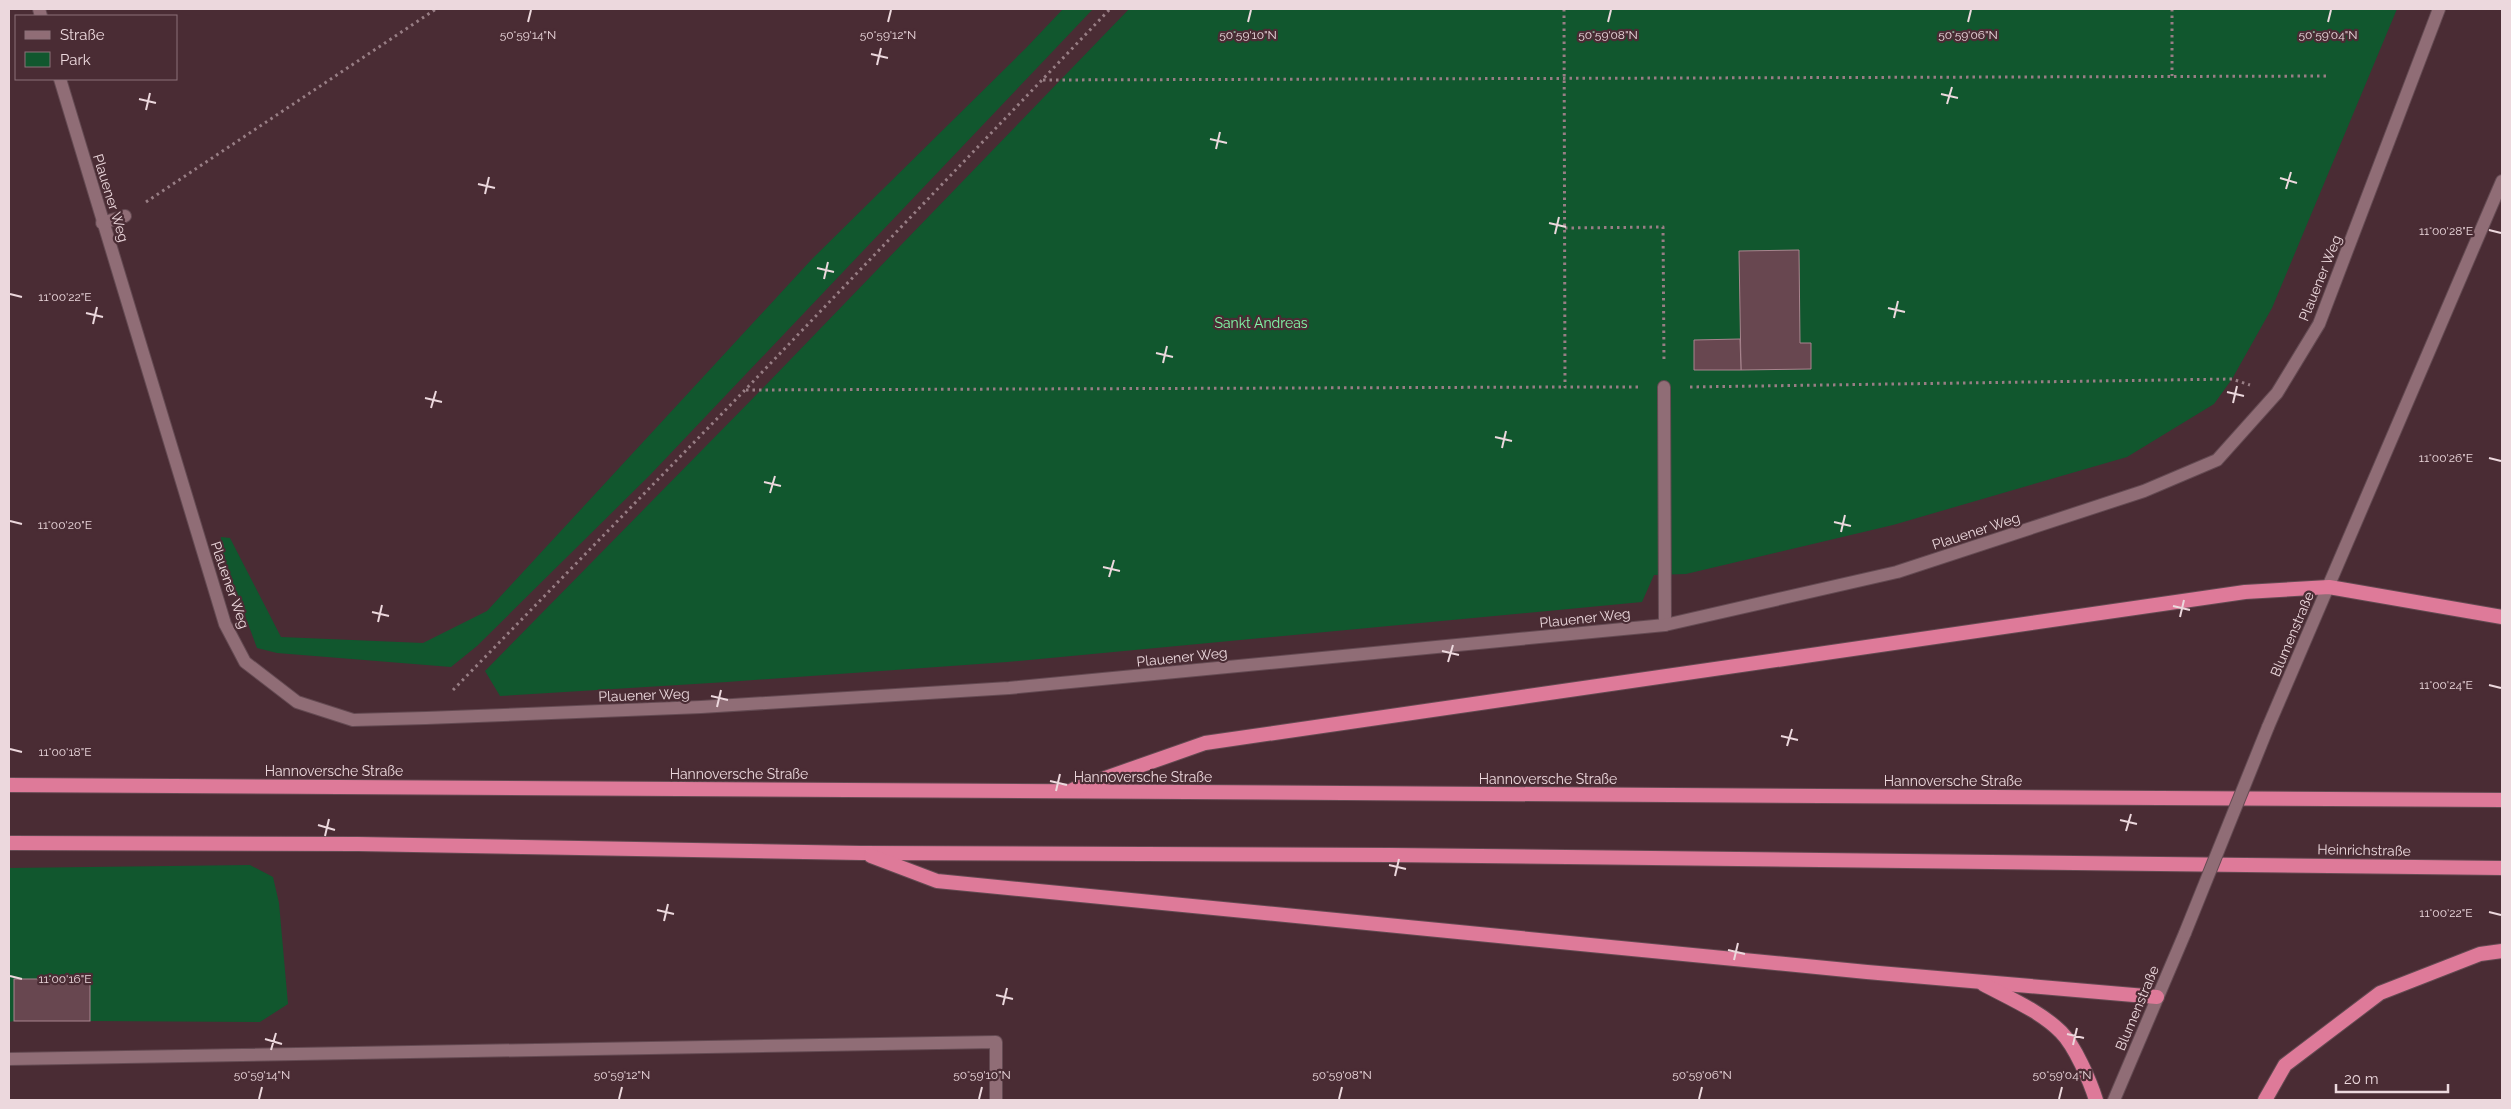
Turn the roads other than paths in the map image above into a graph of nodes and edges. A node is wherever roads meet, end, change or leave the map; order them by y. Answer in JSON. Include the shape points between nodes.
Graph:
{"nodes":[{"id":1,"x":2439,"y":9,"type":"edge"},
{"id":2,"x":60,"y":80,"type":"edge"},
{"id":3,"x":2502,"y":181,"type":"edge"},
{"id":4,"x":125,"y":216,"type":"road end"},
{"id":5,"x":102,"y":224,"type":"junction"},
{"id":6,"x":1664,"y":387,"type":"road end"},
{"id":7,"x":2329,"y":587,"type":"junction"},
{"id":8,"x":2502,"y":617,"type":"edge"},
{"id":9,"x":1665,"y":625,"type":"junction"},
{"id":10,"x":9,"y":785,"type":"edge"},
{"id":11,"x":1064,"y":793,"type":"junction"},
{"id":12,"x":2502,"y":800,"type":"edge"},
{"id":13,"x":9,"y":842,"type":"edge"},
{"id":14,"x":861,"y":853,"type":"junction"},
{"id":15,"x":2502,"y":868,"type":"edge"},
{"id":16,"x":2502,"y":951,"type":"edge"},
{"id":17,"x":1978,"y":981,"type":"junction"},
{"id":18,"x":2157,"y":997,"type":"junction"},
{"id":19,"x":9,"y":1059,"type":"edge"},
{"id":20,"x":996,"y":1100,"type":"edge"},
{"id":21,"x":2096,"y":1100,"type":"edge"},
{"id":22,"x":2114,"y":1100,"type":"edge"},
{"id":23,"x":2265,"y":1100,"type":"edge"}],
"edges":[{"from":1,"to":9,"type":"street","name":"Plauener Weg","via":[[2319,324],[2277,393],[2217,460],[2144,491],[1898,572]]},
{"from":2,"to":5,"type":"street","name":"Plauener Weg"},
{"from":3,"to":7,"type":"street","name":"Blumenstraße"},
{"from":4,"to":5,"type":"street"},
{"from":5,"to":9,"type":"street","name":"Plauener Weg","via":[[225,624],[245,662],[297,702],[353,720],[701,707],[1009,688]]},
{"from":6,"to":9,"type":"street"},
{"from":7,"to":8,"type":"highway"},
{"from":7,"to":11,"type":"highway","via":[[2245,592],[1205,743]]},
{"from":7,"to":18,"type":"street","name":"Blumenstraße","bridge":true},
{"from":10,"to":11,"type":"highway","name":"Hannoversche Straße"},
{"from":11,"to":12,"type":"highway","name":"Hannoversche Straße"},
{"from":13,"to":14,"type":"highway"},
{"from":14,"to":15,"type":"highway","name":"Heinrichstraße","via":[[1390,855]]},
{"from":14,"to":17,"type":"highway","via":[[936,881]]},
{"from":16,"to":23,"type":"highway","via":[[2480,954],[2380,993],[2285,1065]]},
{"from":17,"to":18,"type":"highway"},
{"from":17,"to":21,"type":"highway","via":[[2026,1007],[2062,1032],[2088,1077]]},
{"from":18,"to":22,"type":"street","name":"Blumenstraße"},
{"from":19,"to":20,"type":"street","via":[[996,1042]]}]}
